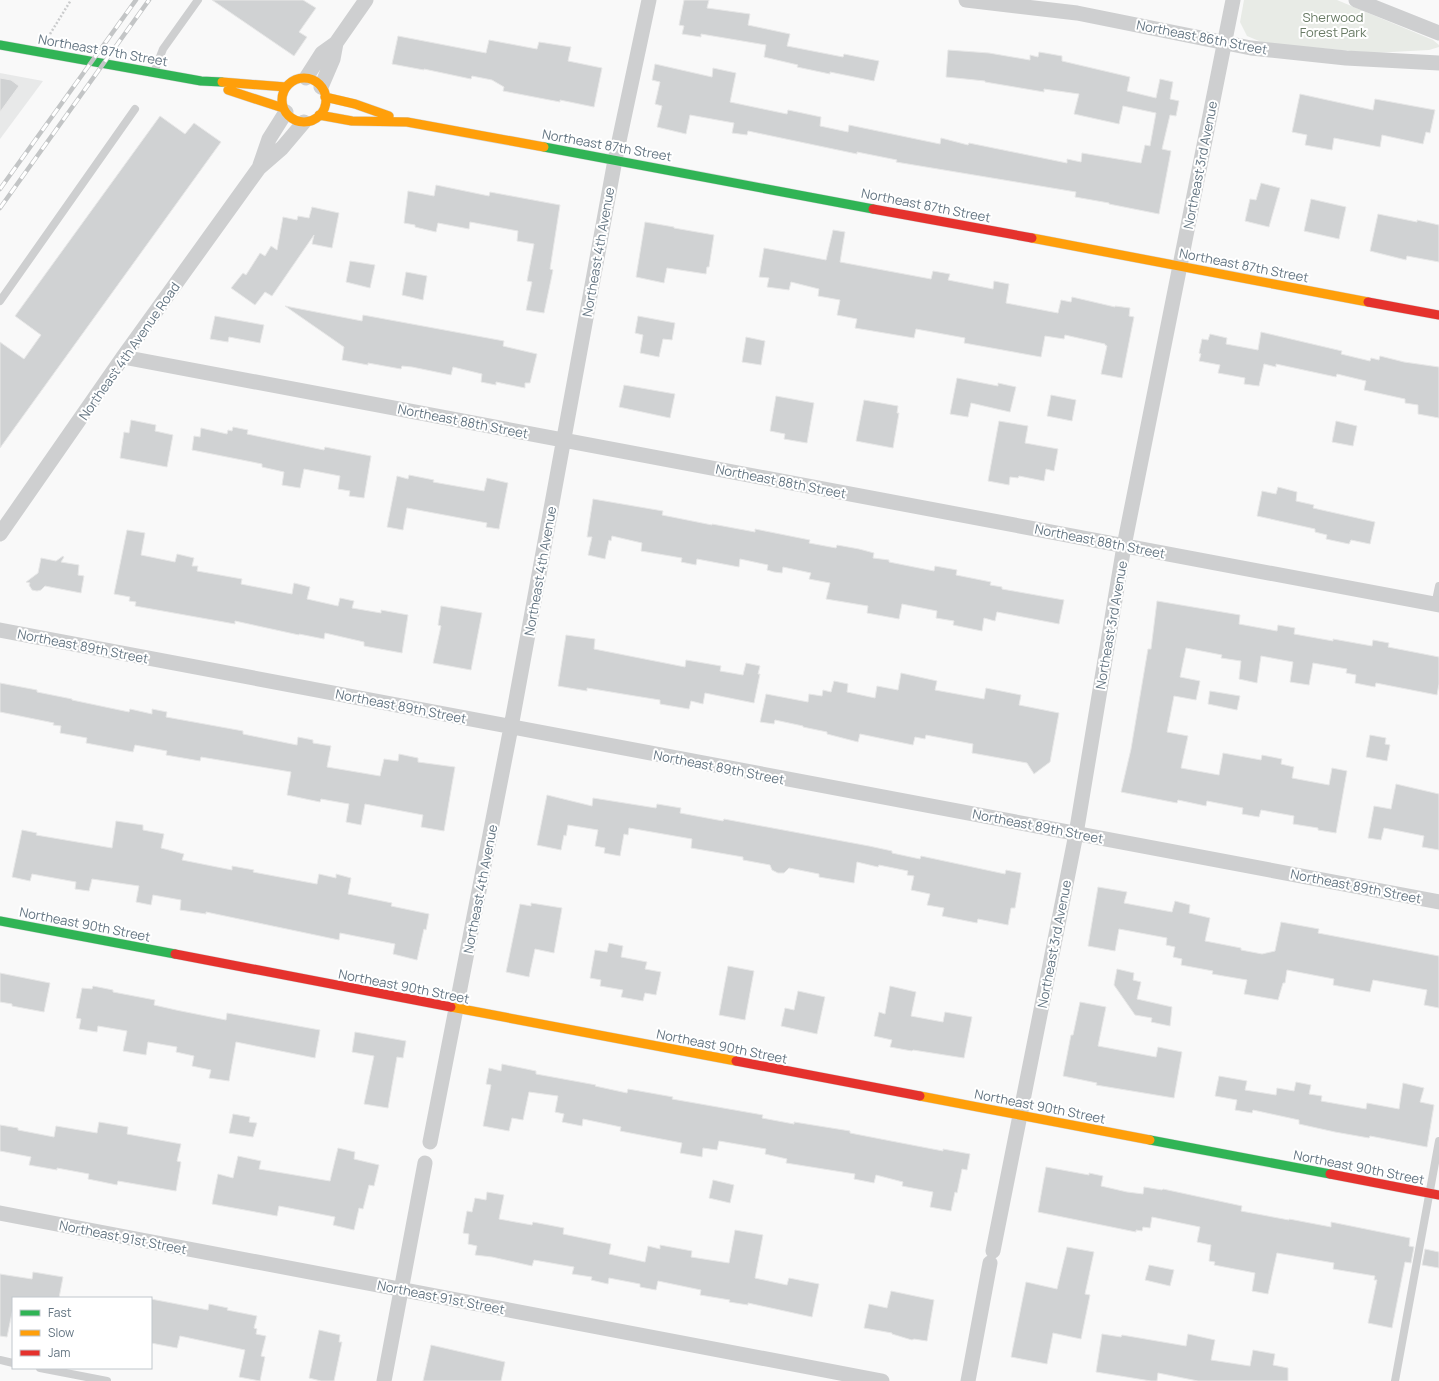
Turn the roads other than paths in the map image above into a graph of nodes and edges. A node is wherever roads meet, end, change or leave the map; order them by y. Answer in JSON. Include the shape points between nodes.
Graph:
{"nodes":[{"id":1,"x":198,"y":0,"type":"edge"},
{"id":2,"x":366,"y":0,"type":"edge"},
{"id":3,"x":648,"y":0,"type":"edge"},
{"id":4,"x":966,"y":0,"type":"edge"},
{"id":5,"x":1233,"y":0,"type":"edge"},
{"id":6,"x":1356,"y":0,"type":"edge"},
{"id":7,"x":1439,"y":33,"type":"edge"},
{"id":8,"x":336,"y":43,"type":"junction"},
{"id":9,"x":1224,"y":43,"type":"junction"},
{"id":10,"x":0,"y":45,"type":"edge"},
{"id":11,"x":1439,"y":63,"type":"edge"},
{"id":12,"x":153,"y":72,"type":"junction"},
{"id":13,"x":306,"y":78,"type":"junction"},
{"id":14,"x":200,"y":81,"type":"junction"},
{"id":15,"x":286,"y":87,"type":"junction"},
{"id":16,"x":323,"y":92,"type":"junction"},
{"id":17,"x":135,"y":109,"type":"dead end"},
{"id":18,"x":285,"y":110,"type":"junction"},
{"id":19,"x":319,"y":115,"type":"junction"},
{"id":20,"x":304,"y":122,"type":"junction"},
{"id":21,"x":407,"y":122,"type":"junction"},
{"id":22,"x":615,"y":160,"type":"junction"},
{"id":23,"x":259,"y":168,"type":"junction"},
{"id":24,"x":1180,"y":266,"type":"junction"},
{"id":25,"x":0,"y":301,"type":"edge"},
{"id":26,"x":1439,"y":315,"type":"edge"},
{"id":27,"x":124,"y":357,"type":"junction"},
{"id":28,"x":563,"y":440,"type":"junction"},
{"id":29,"x":0,"y":534,"type":"edge"},
{"id":30,"x":1124,"y":546,"type":"junction"},
{"id":31,"x":1439,"y":586,"type":"edge"},
{"id":32,"x":1437,"y":605,"type":"edge"},
{"id":33,"x":0,"y":630,"type":"edge"},
{"id":34,"x":511,"y":727,"type":"junction"},
{"id":35,"x":1076,"y":834,"type":"junction"},
{"id":36,"x":1439,"y":902,"type":"edge"},
{"id":37,"x":0,"y":921,"type":"edge"},
{"id":38,"x":456,"y":1009,"type":"junction"},
{"id":39,"x":1019,"y":1116,"type":"junction"},
{"id":40,"x":1439,"y":1141,"type":"edge"},
{"id":41,"x":430,"y":1142,"type":"dead end"},
{"id":42,"x":425,"y":1163,"type":"dead end"},
{"id":43,"x":1429,"y":1193,"type":"junction"},
{"id":44,"x":1439,"y":1195,"type":"edge"},
{"id":45,"x":0,"y":1213,"type":"edge"},
{"id":46,"x":401,"y":1290,"type":"junction"},
{"id":47,"x":0,"y":1360,"type":"edge"},
{"id":48,"x":12,"y":1363,"type":"edge"},
{"id":49,"x":45,"y":1369,"type":"edge"},
{"id":50,"x":107,"y":1381,"type":"edge"},
{"id":51,"x":384,"y":1381,"type":"edge"},
{"id":52,"x":882,"y":1381,"type":"edge"},
{"id":53,"x":968,"y":1381,"type":"edge"},
{"id":54,"x":1395,"y":1381,"type":"edge"}],
"edges":[{"from":1,"to":12,"type":"lane","via":[[163,49]]},
{"from":2,"to":8,"type":"street"},
{"from":3,"to":22,"type":"street","name":"Northeast 4th Avenue"},
{"from":4,"to":9,"type":"street","name":"Northeast 86th Street","via":[[1077,12]]},
{"from":5,"to":9,"type":"street","name":"Northeast 3rd Avenue"},
{"from":6,"to":7,"type":"street"},
{"from":8,"to":13,"type":"street","via":[[322,53]]},
{"from":8,"to":16,"type":"street"},
{"from":9,"to":11,"type":"street","name":"Northeast 86th Street","via":[[1346,58]]},
{"from":9,"to":24,"type":"street","name":"Northeast 3rd Avenue"},
{"from":10,"to":12,"type":"street","name":"Northeast 87th Street"},
{"from":12,"to":14,"type":"street","name":"Northeast 87th Street"},
{"from":13,"to":15,"type":"street","via":[[295,80]]},
{"from":13,"to":16,"type":"street","via":[[312,80]]},
{"from":14,"to":15,"type":"street","name":"Northeast 87th Street"},
{"from":14,"to":18,"type":"street","name":"Northeast 87th Street"},
{"from":15,"to":18,"type":"street","via":[[282,97]]},
{"from":16,"to":19,"type":"street","via":[[324,107]]},
{"from":16,"to":21,"type":"street","name":"Northeast 87th Street"},
{"from":17,"to":25,"type":"lane"},
{"from":18,"to":20,"type":"street","via":[[290,117]]},
{"from":18,"to":23,"type":"street","name":"Northeast 4th Avenue Road","via":[[269,139]]},
{"from":19,"to":20,"type":"street"},
{"from":19,"to":21,"type":"street","name":"Northeast 87th Street","via":[[352,121]]},
{"from":20,"to":23,"type":"street","name":"Northeast 4th Avenue Road","via":[[282,148]]},
{"from":21,"to":22,"type":"street","name":"Northeast 87th Street"},
{"from":22,"to":24,"type":"street","name":"Northeast 87th Street"},
{"from":22,"to":28,"type":"street","name":"Northeast 4th Avenue"},
{"from":23,"to":27,"type":"street","name":"Northeast 4th Avenue Road"},
{"from":24,"to":26,"type":"street","name":"Northeast 87th Street"},
{"from":24,"to":30,"type":"street","name":"Northeast 3rd Avenue"},
{"from":27,"to":28,"type":"street","name":"Northeast 88th Street"},
{"from":27,"to":29,"type":"street","name":"Northeast 4th Avenue Road"},
{"from":28,"to":30,"type":"street","name":"Northeast 88th Street"},
{"from":28,"to":34,"type":"street","name":"Northeast 4th Avenue"},
{"from":30,"to":32,"type":"street","name":"Northeast 88th Street"},
{"from":30,"to":35,"type":"street","name":"Northeast 3rd Avenue"},
{"from":31,"to":32,"type":"lane"},
{"from":33,"to":34,"type":"street","name":"Northeast 89th Street"},
{"from":34,"to":35,"type":"street","name":"Northeast 89th Street"},
{"from":34,"to":38,"type":"street","name":"Northeast 4th Avenue"},
{"from":35,"to":36,"type":"street","name":"Northeast 89th Street"},
{"from":35,"to":39,"type":"street","name":"Northeast 3rd Avenue"},
{"from":37,"to":38,"type":"street","name":"Northeast 90th Street"},
{"from":38,"to":39,"type":"street","name":"Northeast 90th Street"},
{"from":38,"to":41,"type":"street","name":"Northeast 4th Avenue"},
{"from":39,"to":43,"type":"street","name":"Northeast 90th Street"},
{"from":39,"to":53,"type":"street","name":"Northeast 3rd Avenue"},
{"from":40,"to":43,"type":"lane"},
{"from":42,"to":46,"type":"street"},
{"from":43,"to":44,"type":"street","name":"Northeast 90th Street"},
{"from":43,"to":54,"type":"lane"},
{"from":45,"to":46,"type":"street","name":"Northeast 91st Street"},
{"from":46,"to":51,"type":"street"},
{"from":46,"to":52,"type":"street","name":"Northeast 91st Street"},
{"from":47,"to":48,"type":"lane"},
{"from":49,"to":50,"type":"lane"}]}
